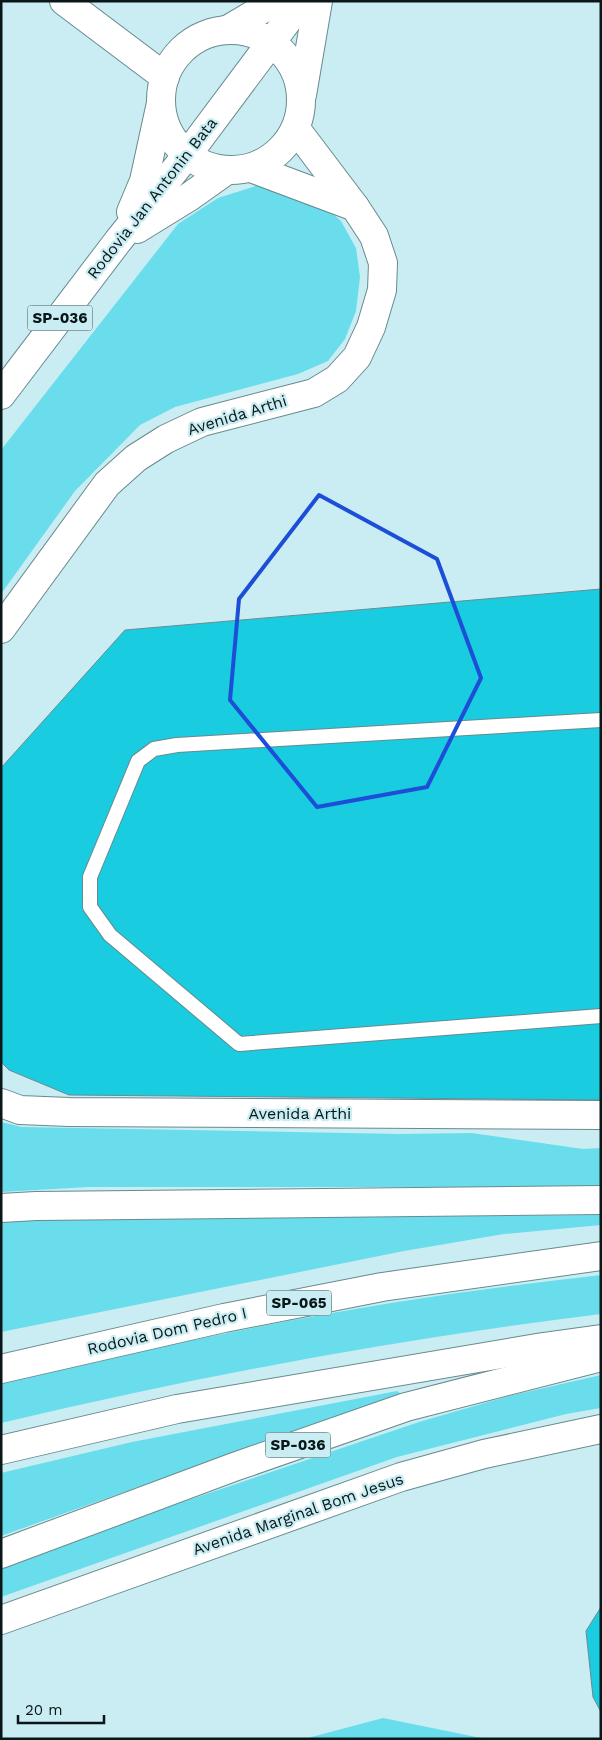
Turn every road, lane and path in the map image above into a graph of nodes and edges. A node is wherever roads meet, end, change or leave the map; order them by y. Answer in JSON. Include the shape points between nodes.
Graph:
{"nodes":[{"id":1,"x":64,"y":1,"type":"edge"},
{"id":2,"x":276,"y":1,"type":"edge"},
{"id":3,"x":302,"y":1,"type":"edge"},
{"id":4,"x":318,"y":1,"type":"edge"},
{"id":5,"x":229,"y":30,"type":"junction"},
{"id":6,"x":271,"y":41,"type":"junction"},
{"id":7,"x":163,"y":90,"type":"junction"},
{"id":8,"x":302,"y":95,"type":"junction"},
{"id":9,"x":296,"y":128,"type":"junction"},
{"id":10,"x":187,"y":155,"type":"junction"},
{"id":11,"x":239,"y":169,"type":"junction"},
{"id":12,"x":355,"y":207,"type":"junction"},
{"id":13,"x":118,"y":241,"type":"junction"},
{"id":14,"x":1,"y":395,"type":"edge"},
{"id":15,"x":1,"y":629,"type":"edge"},
{"id":16,"x":601,"y":720,"type":"edge"},
{"id":17,"x":601,"y":1016,"type":"edge"},
{"id":18,"x":1,"y":1103,"type":"edge"},
{"id":19,"x":601,"y":1115,"type":"edge"},
{"id":20,"x":601,"y":1200,"type":"edge"},
{"id":21,"x":1,"y":1208,"type":"edge"},
{"id":22,"x":601,"y":1256,"type":"edge"},
{"id":23,"x":601,"y":1339,"type":"edge"},
{"id":24,"x":601,"y":1357,"type":"edge"},
{"id":25,"x":1,"y":1369,"type":"edge"},
{"id":26,"x":601,"y":1429,"type":"edge"},
{"id":27,"x":1,"y":1450,"type":"edge"},
{"id":28,"x":1,"y":1554,"type":"edge"},
{"id":29,"x":1,"y":1620,"type":"edge"}],
"edges":[{"from":1,"to":7,"type":"main road"},
{"from":2,"to":5,"type":"main road"},
{"from":3,"to":6,"type":"main road","name":"Rodovia Jan Antonin Bata","number":"SP-036"},
{"from":4,"to":8,"type":"main road"},
{"from":5,"to":6,"type":"main road","via":[[249,31]]},
{"from":5,"to":7,"type":"main road","via":[[205,34],[188,44],[176,56]]},
{"from":6,"to":8,"type":"main road","via":[[291,61]]},
{"from":6,"to":10,"type":"main road","name":"Rodovia Jan Antonin Bata","number":"SP-036"},
{"from":7,"to":10,"type":"main road","via":[[166,127]]},
{"from":7,"to":13,"type":"main road","via":[[144,181]]},
{"from":8,"to":9,"type":"main road"},
{"from":9,"to":11,"type":"main road","via":[[282,149]]},
{"from":9,"to":12,"type":"main road","name":"Avenida Arthi"},
{"from":10,"to":11,"type":"main road","via":[[209,167]]},
{"from":10,"to":13,"type":"main road","name":"Rodovia Jan Antonin Bata","number":"SP-036"},
{"from":11,"to":12,"type":"main road"},
{"from":11,"to":13,"type":"main road"},
{"from":12,"to":15,"type":"main road","name":"Avenida Arthi","via":[[374,236],[382,263],[382,290],[371,327],[357,357],[337,379],[314,393],[202,422],[136,458],[107,484]]},
{"from":13,"to":14,"type":"main road","name":"Rodovia Jan Antonin Bata","number":"SP-036"},
{"from":16,"to":17,"type":"lane","via":[[177,745],[154,749],[138,761],[90,877],[90,907],[110,935],[240,1044]]},
{"from":18,"to":19,"type":"main road","name":"Avenida Arthi","via":[[20,1110],[69,1112]]},
{"from":20,"to":21,"type":"main road"},
{"from":22,"to":25,"type":"main road","name":"Rodovia Dom Pedro I","number":"SP-065","via":[[382,1287],[224,1318]]},
{"from":23,"to":27,"type":"main road","via":[[177,1409]]},
{"from":24,"to":28,"type":"main road","number":"SP-036","via":[[406,1407]]},
{"from":26,"to":29,"type":"main road","name":"Avenida Marginal Bom Jesus","via":[[484,1454],[401,1477]]}]}
